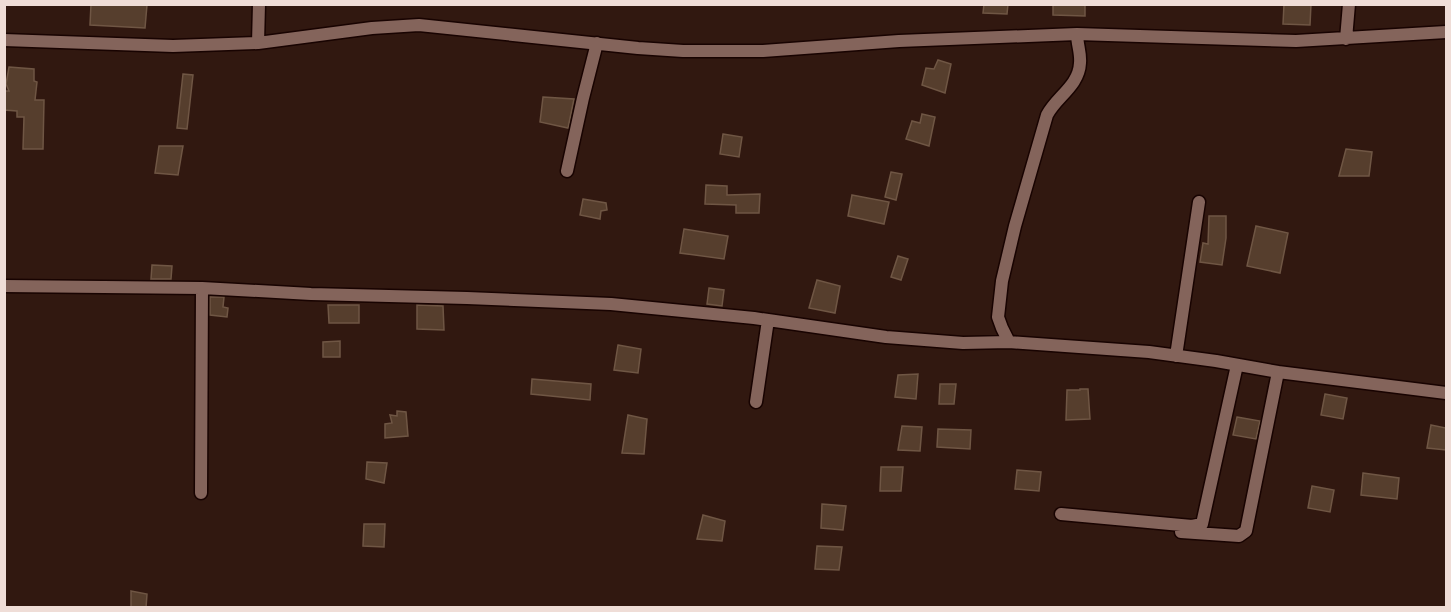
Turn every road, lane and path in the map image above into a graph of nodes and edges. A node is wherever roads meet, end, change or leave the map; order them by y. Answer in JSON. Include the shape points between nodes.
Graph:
{"nodes":[{"id":1,"x":259,"y":4,"type":"edge"},
{"id":2,"x":1349,"y":4,"type":"edge"},
{"id":3,"x":1446,"y":32,"type":"edge"},
{"id":4,"x":1077,"y":34,"type":"junction"},
{"id":5,"x":1346,"y":39,"type":"junction"},
{"id":6,"x":4,"y":40,"type":"edge"},
{"id":7,"x":258,"y":43,"type":"junction"},
{"id":8,"x":597,"y":43,"type":"junction"},
{"id":9,"x":567,"y":171,"type":"dead end"},
{"id":10,"x":1199,"y":202,"type":"dead end"},
{"id":11,"x":4,"y":286,"type":"edge"},
{"id":12,"x":202,"y":288,"type":"junction"},
{"id":13,"x":768,"y":320,"type":"junction"},
{"id":14,"x":1009,"y":342,"type":"junction"},
{"id":15,"x":1176,"y":356,"type":"junction"},
{"id":16,"x":1238,"y":365,"type":"junction"},
{"id":17,"x":1278,"y":372,"type":"junction"},
{"id":18,"x":1446,"y":393,"type":"edge"},
{"id":19,"x":756,"y":402,"type":"dead end"},
{"id":20,"x":201,"y":493,"type":"dead end"},
{"id":21,"x":1061,"y":514,"type":"dead end"},
{"id":22,"x":1130,"y":528,"type":"dead end"}],
"edges":[{"from":1,"to":7,"type":"street"},
{"from":2,"to":5,"type":"street"},
{"from":3,"to":5,"type":"street"},
{"from":4,"to":5,"type":"street"},
{"from":4,"to":8,"type":"street","via":[[763,51],[683,51]]},
{"from":4,"to":14,"type":"street","via":[[1078,74],[1047,115],[1005,264],[998,317]]},
{"from":6,"to":7,"type":"street","via":[[173,46]]},
{"from":7,"to":8,"type":"street","via":[[409,25]]},
{"from":8,"to":9,"type":"street"},
{"from":10,"to":15,"type":"street"},
{"from":11,"to":12,"type":"street"},
{"from":12,"to":13,"type":"street","via":[[610,304]]},
{"from":12,"to":20,"type":"street"},
{"from":13,"to":14,"type":"street","via":[[886,337]]},
{"from":13,"to":19,"type":"street"},
{"from":14,"to":15,"type":"street"},
{"from":15,"to":16,"type":"street"},
{"from":16,"to":17,"type":"street"},
{"from":16,"to":21,"type":"street","via":[[1202,524]]},
{"from":17,"to":18,"type":"street"},
{"from":17,"to":22,"type":"street","via":[[1246,531],[1239,536]]}]}
